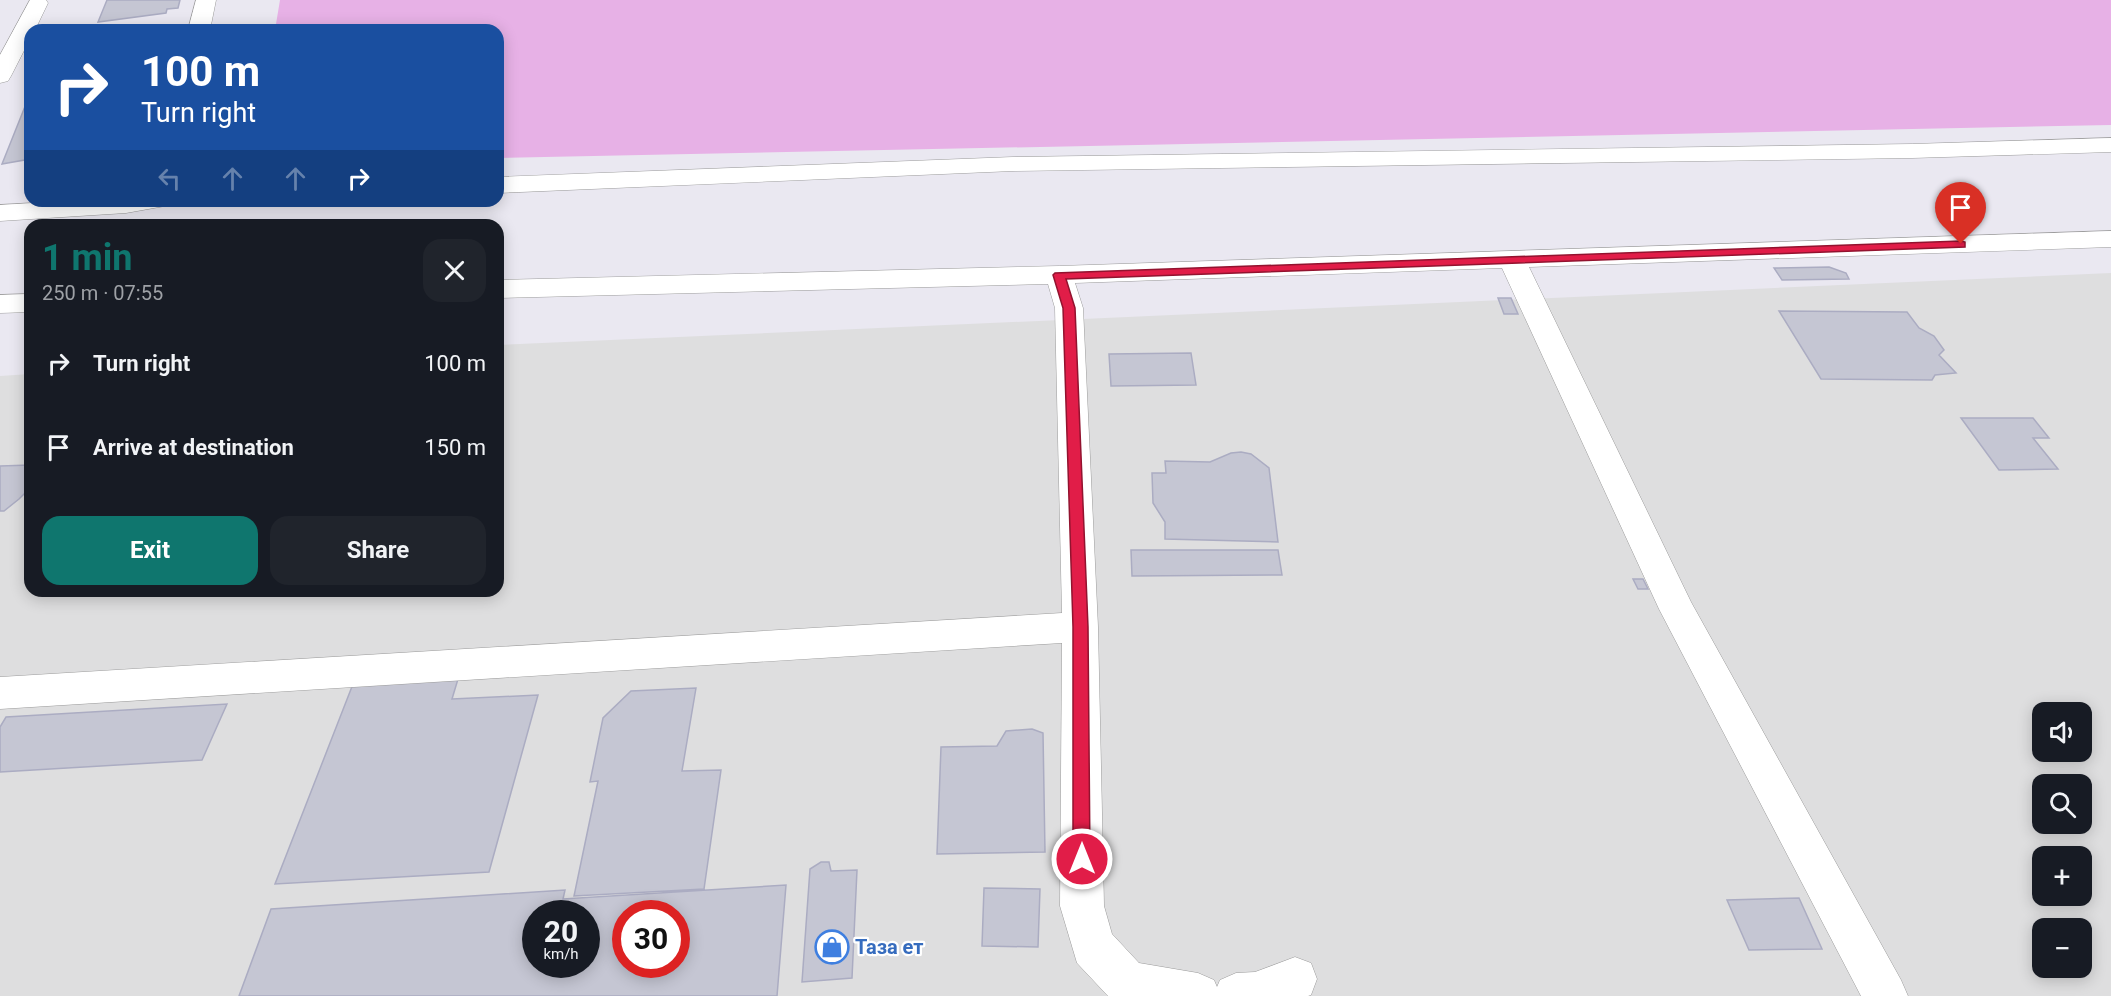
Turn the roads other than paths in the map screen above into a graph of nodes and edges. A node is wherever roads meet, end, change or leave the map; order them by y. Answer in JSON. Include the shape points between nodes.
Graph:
{"nodes":[{"id":1,"x":206,"y":0,"type":"edge"},
{"id":2,"x":38,"y":3,"type":"dead end"},
{"id":3,"x":27,"y":24,"type":"edge"},
{"id":4,"x":201,"y":24,"type":"edge"},
{"id":5,"x":24,"y":30,"type":"edge"},
{"id":6,"x":0,"y":76,"type":"edge"},
{"id":7,"x":2111,"y":144,"type":"edge"},
{"id":8,"x":504,"y":185,"type":"edge"},
{"id":9,"x":67,"y":207,"type":"edge"},
{"id":10,"x":0,"y":213,"type":"edge"},
{"id":11,"x":2111,"y":239,"type":"edge"},
{"id":12,"x":1511,"y":259,"type":"junction"},
{"id":13,"x":1059,"y":275,"type":"junction"},
{"id":14,"x":504,"y":289,"type":"edge"},
{"id":15,"x":24,"y":303,"type":"edge"},
{"id":16,"x":0,"y":304,"type":"edge"},
{"id":17,"x":1080,"y":627,"type":"junction"},
{"id":18,"x":0,"y":693,"type":"edge"},
{"id":19,"x":1295,"y":979,"type":"dead end"},
{"id":20,"x":1198,"y":996,"type":"edge"},
{"id":21,"x":1236,"y":996,"type":"edge"},
{"id":22,"x":1885,"y":996,"type":"edge"}],
"edges":[{"from":1,"to":4,"type":"street"},
{"from":2,"to":3,"type":"street"},
{"from":5,"to":6,"type":"street"},
{"from":7,"to":8,"type":"street","via":[[1912,151],[1013,164]]},
{"from":9,"to":10,"type":"street"},
{"from":11,"to":12,"type":"street"},
{"from":12,"to":13,"type":"street"},
{"from":12,"to":22,"type":"street","via":[[1677,609]]},
{"from":13,"to":14,"type":"street"},
{"from":13,"to":17,"type":"street","via":[[1069,308]]},
{"from":15,"to":16,"type":"street"},
{"from":17,"to":18,"type":"street"},
{"from":17,"to":20,"type":"street","via":[[1082,906],[1093,947],[1127,983]]},
{"from":19,"to":21,"type":"street","via":[[1255,995]]}]}
